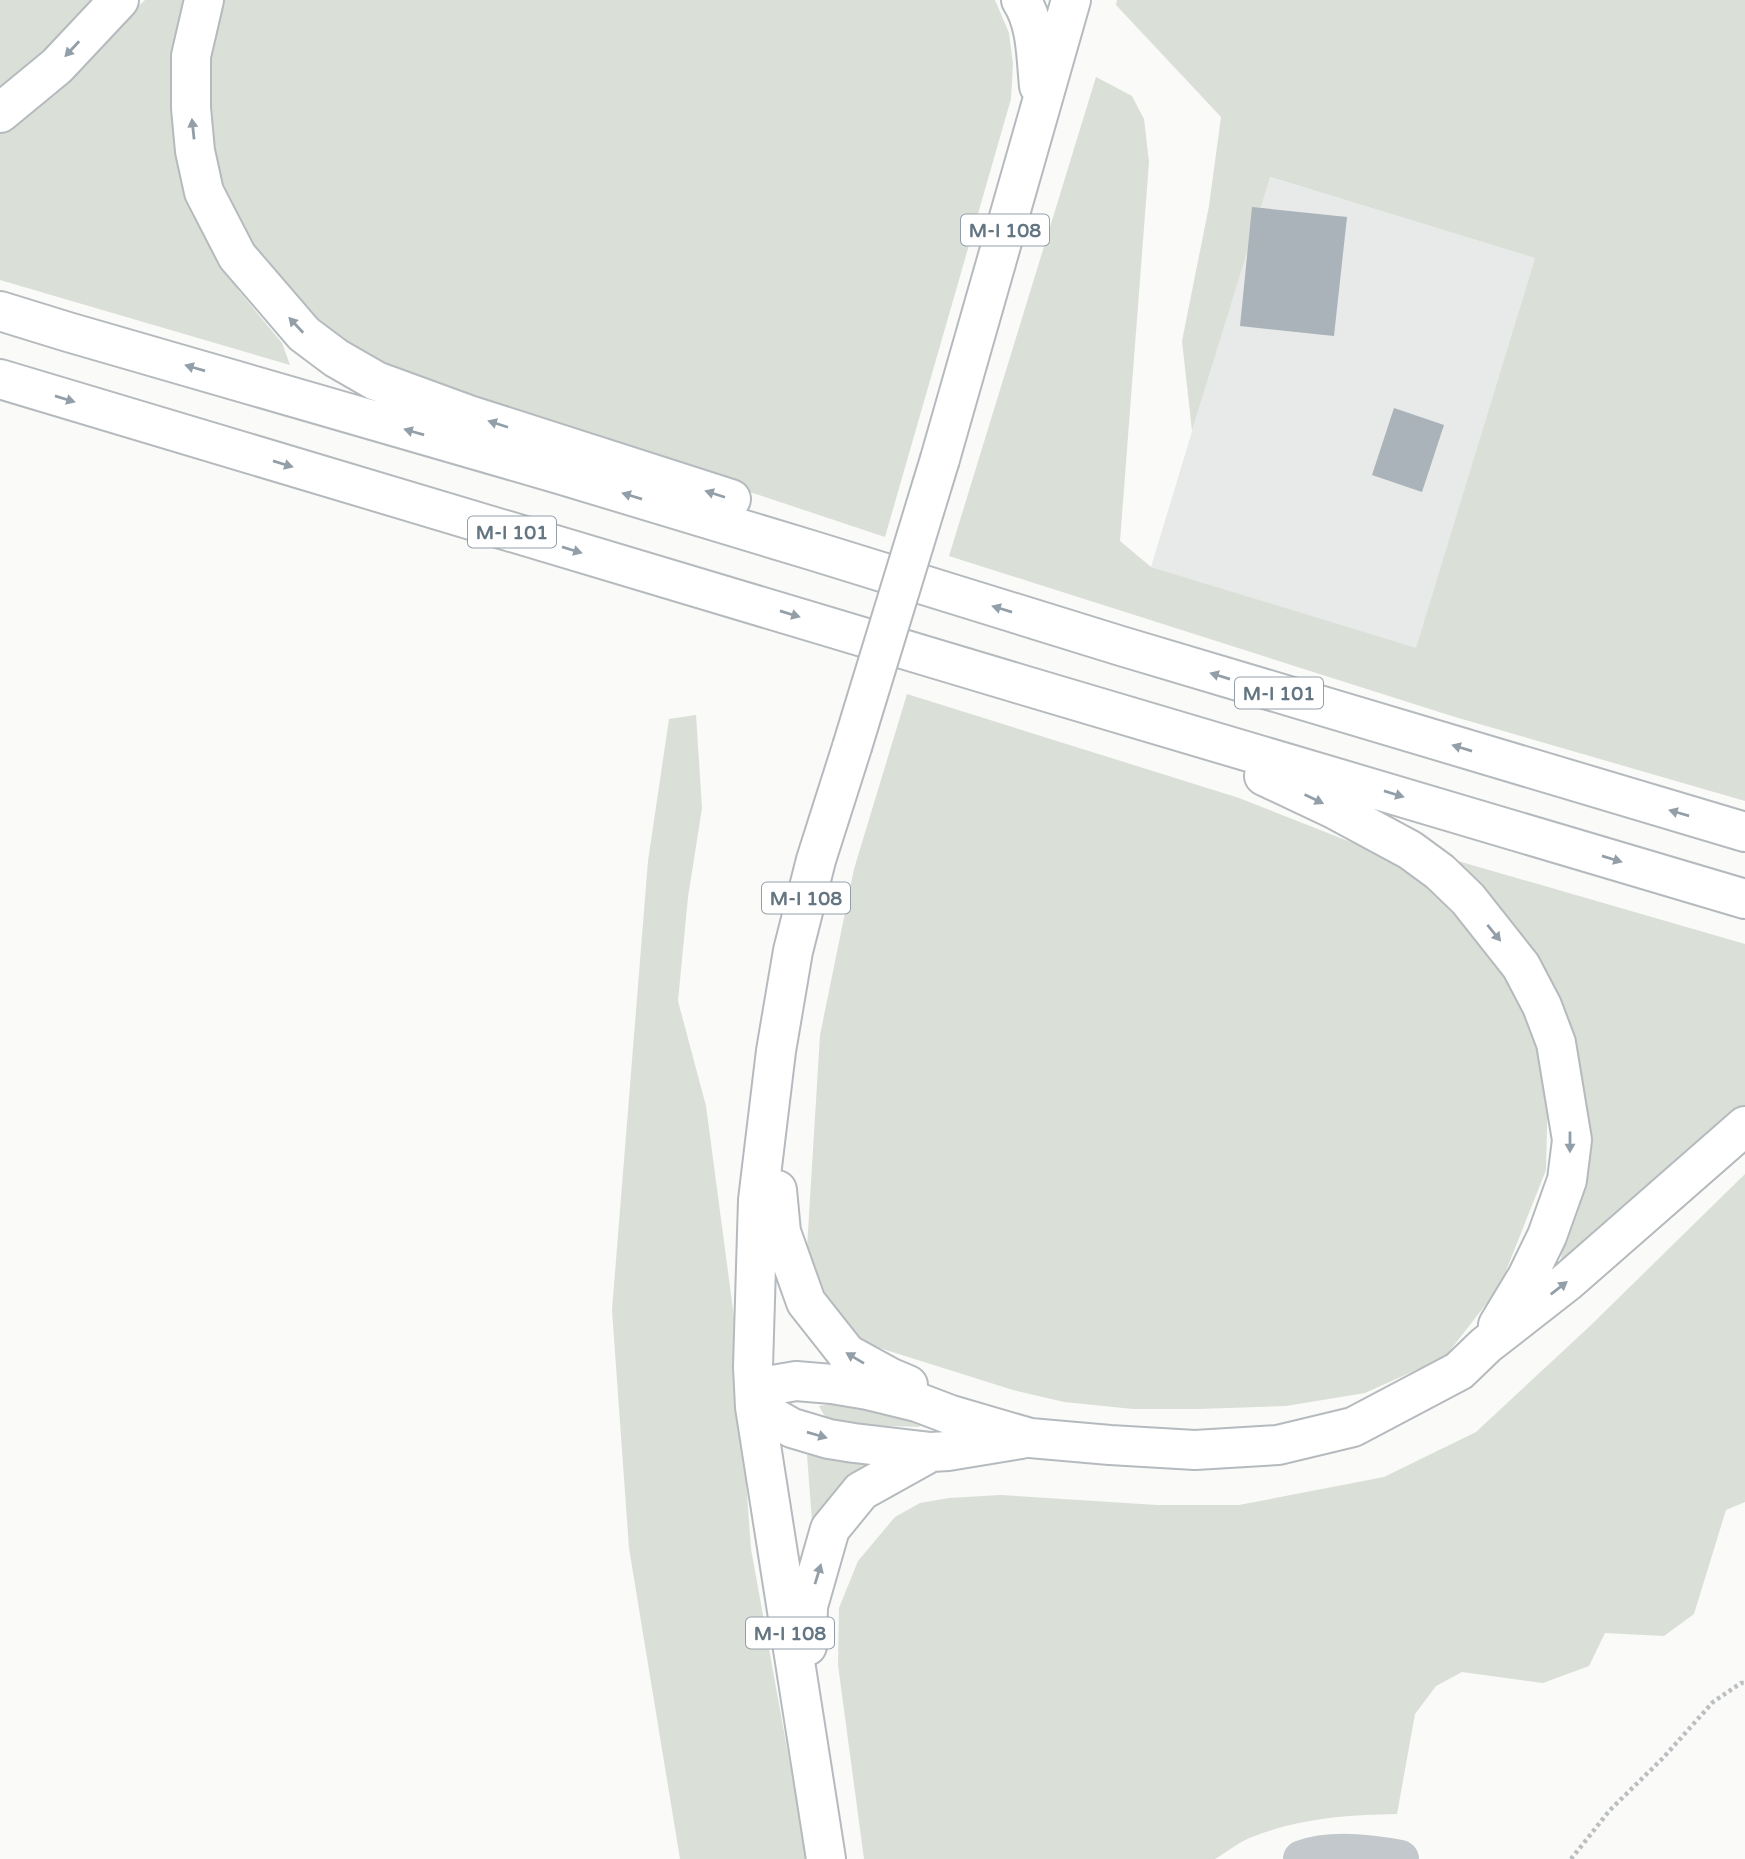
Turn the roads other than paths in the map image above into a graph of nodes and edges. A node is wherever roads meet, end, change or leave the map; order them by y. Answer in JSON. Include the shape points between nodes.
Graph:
{"nodes":[{"id":1,"x":119,"y":0,"type":"edge"},
{"id":2,"x":204,"y":0,"type":"edge"},
{"id":3,"x":1021,"y":0,"type":"edge"},
{"id":4,"x":1071,"y":0,"type":"edge"},
{"id":5,"x":1041,"y":107,"type":"junction"},
{"id":6,"x":0,"y":113,"type":"edge"},
{"id":7,"x":0,"y":311,"type":"edge"},
{"id":8,"x":0,"y":379,"type":"edge"},
{"id":9,"x":814,"y":551,"type":"junction"},
{"id":10,"x":1023,"y":685,"type":"junction"},
{"id":11,"x":1745,"y":832,"type":"edge"},
{"id":12,"x":1745,"y":899,"type":"edge"},
{"id":13,"x":769,"y":1107,"type":"junction"},
{"id":14,"x":1745,"y":1125,"type":"edge"},
{"id":15,"x":1486,"y":1345,"type":"junction"},
{"id":16,"x":755,"y":1397,"type":"junction"},
{"id":17,"x":1016,"y":1434,"type":"junction"},
{"id":18,"x":932,"y":1452,"type":"junction"},
{"id":19,"x":815,"y":1788,"type":"junction"},
{"id":20,"x":826,"y":1859,"type":"edge"},
{"id":21,"x":1301,"y":1859,"type":"edge"},
{"id":22,"x":1400,"y":1859,"type":"edge"}],
"edges":[{"from":1,"to":6,"type":"main road","one_way":true,"via":[[57,66]]},
{"from":9,"to":2,"type":"main road","one_way":true,"via":[[771,513],[376,381],[304,334],[237,256],[204,192],[191,108],[191,56]]},
{"from":3,"to":5,"type":"main road","via":[[1035,38]]},
{"from":4,"to":5,"type":"main road","number":"M-I 108"},
{"from":5,"to":13,"type":"main road","number":"M-I 108","bridge":true,"via":[[940,459],[816,860],[793,951]]},
{"from":9,"to":7,"type":"main road","number":"M-I 101","one_way":true},
{"from":8,"to":10,"type":"main road","number":"M-I 101","one_way":true},
{"from":11,"to":9,"type":"main road","number":"M-I 101","one_way":true},
{"from":10,"to":12,"type":"main road","number":"M-I 101","one_way":true},
{"from":10,"to":15,"type":"main road","one_way":true,"via":[[1092,716],[1284,785],[1410,850],[1468,900],[1521,966],[1556,1043],[1572,1140],[1567,1180],[1547,1236]]},
{"from":13,"to":16,"type":"main road","number":"M-I 108","via":[[758,1200]]},
{"from":17,"to":13,"type":"main road","one_way":true,"via":[[976,1405],[909,1385],[847,1354],[806,1302],[781,1232]]},
{"from":15,"to":14,"type":"main road","one_way":true,"via":[[1568,1282]]},
{"from":15,"to":17,"type":"main road","via":[[1459,1371],[1353,1427],[1278,1445],[1195,1450]]},
{"from":16,"to":17,"type":"main road","via":[[796,1381],[832,1384],[917,1402]]},
{"from":16,"to":18,"type":"main road","one_way":true,"via":[[792,1428],[829,1439]]},
{"from":16,"to":19,"type":"main road","number":"M-I 108"},
{"from":17,"to":18,"type":"main road","via":[[986,1446]]},
{"from":19,"to":18,"type":"main road","one_way":true,"via":[[806,1667],[808,1606],[830,1530],[861,1491]]},
{"from":19,"to":20,"type":"main road","number":"M-I 108"},
{"from":21,"to":22,"type":"street","via":[[1335,1853]]}]}
